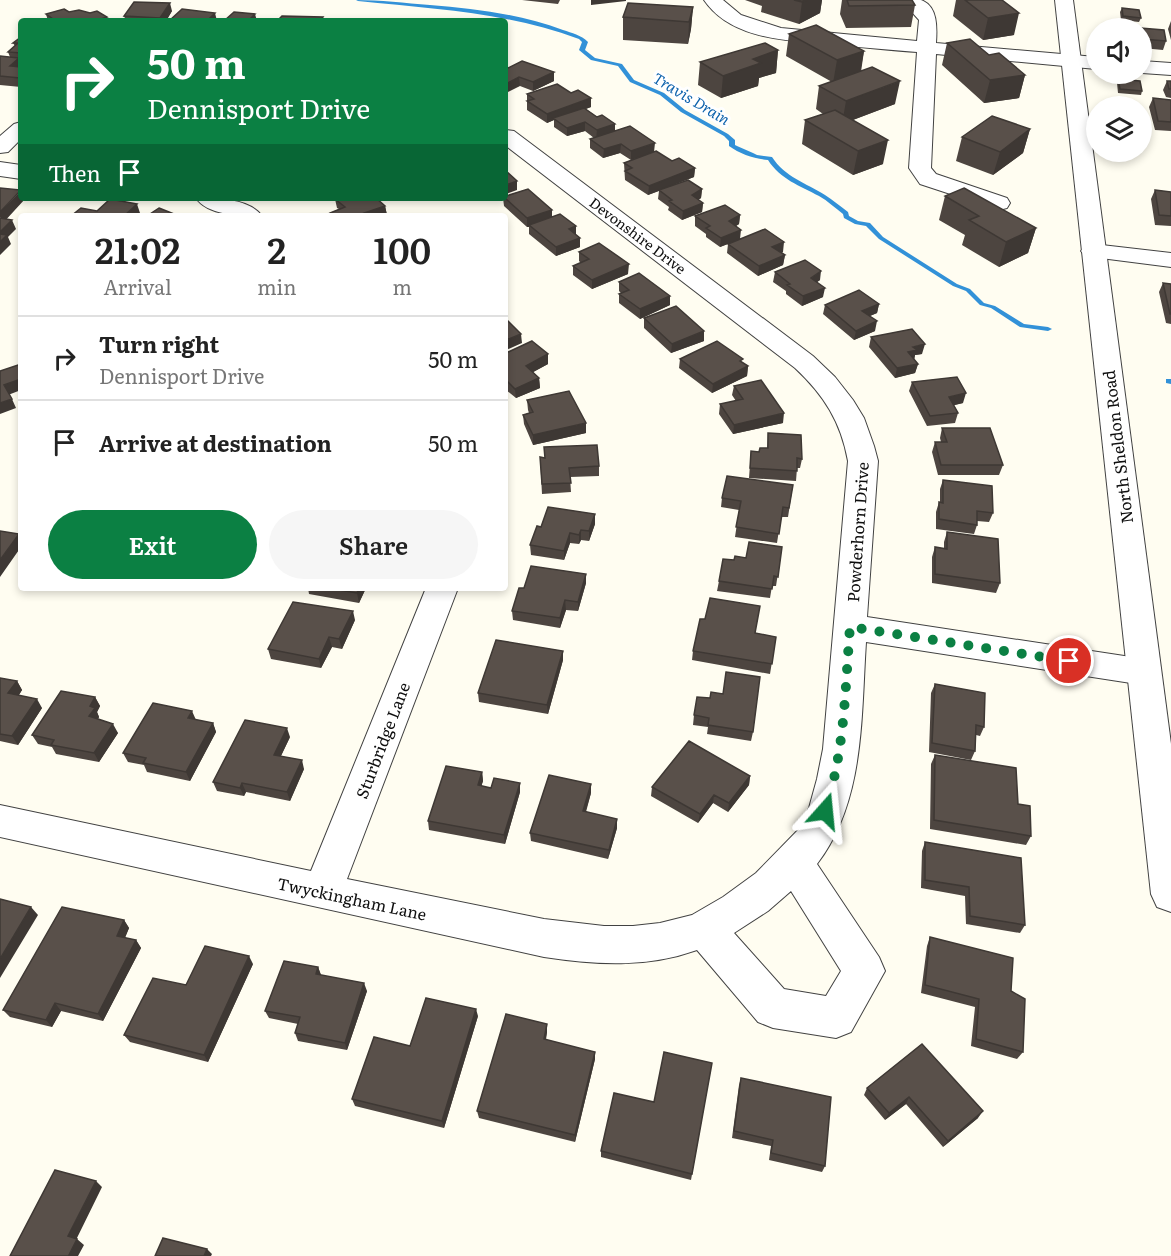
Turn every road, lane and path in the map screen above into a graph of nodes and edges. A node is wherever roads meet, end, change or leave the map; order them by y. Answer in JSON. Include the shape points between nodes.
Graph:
{"nodes":[{"id":1,"x":910,"y":0,"type":"edge"},
{"id":2,"x":1064,"y":0,"type":"edge"},
{"id":3,"x":714,"y":2,"type":"edge"},
{"id":4,"x":928,"y":48,"type":"junction"},
{"id":5,"x":1070,"y":60,"type":"junction"},
{"id":6,"x":1086,"y":62,"type":"edge"},
{"id":7,"x":1152,"y":68,"type":"edge"},
{"id":8,"x":1171,"y":69,"type":"edge"},
{"id":9,"x":18,"y":131,"type":"edge"},
{"id":10,"x":508,"y":138,"type":"edge"},
{"id":11,"x":0,"y":147,"type":"edge"},
{"id":12,"x":0,"y":169,"type":"edge"},
{"id":13,"x":18,"y":172,"type":"edge"},
{"id":14,"x":214,"y":201,"type":"edge"},
{"id":15,"x":999,"y":203,"type":"dead end"},
{"id":16,"x":243,"y":213,"type":"edge"},
{"id":17,"x":1093,"y":251,"type":"junction"},
{"id":18,"x":1171,"y":260,"type":"edge"},
{"id":19,"x":770,"y":336,"type":"joint"},
{"id":20,"x":441,"y":591,"type":"edge"},
{"id":21,"x":850,"y":627,"type":"junction"},
{"id":22,"x":1144,"y":672,"type":"junction"},
{"id":23,"x":0,"y":821,"type":"edge"},
{"id":24,"x":794,"y":861,"type":"junction"},
{"id":25,"x":322,"y":892,"type":"junction"},
{"id":26,"x":1171,"y":894,"type":"edge"},
{"id":27,"x":752,"y":899,"type":"joint"},
{"id":28,"x":705,"y":929,"type":"junction"}],
"edges":[{"from":1,"to":4,"type":"street","via":[[928,20]]},
{"from":2,"to":5,"type":"street","name":"North Sheldon Road"},
{"from":3,"to":4,"type":"street","via":[[744,24],[781,34]]},
{"from":4,"to":5,"type":"street"},
{"from":4,"to":15,"type":"street","via":[[920,168],[928,179]]},
{"from":5,"to":6,"type":"street"},
{"from":5,"to":17,"type":"street","name":"North Sheldon Road"},
{"from":7,"to":8,"type":"street"},
{"from":9,"to":11,"type":"street"},
{"from":10,"to":19,"type":"street","name":"Devonshire Drive"},
{"from":12,"to":13,"type":"street"},
{"from":14,"to":16,"type":"street"},
{"from":17,"to":18,"type":"street"},
{"from":17,"to":22,"type":"street","name":"North Sheldon Road"},
{"from":19,"to":21,"type":"street","name":"Powderhorn Drive","via":[[833,389],[861,443],[864,461]]},
{"from":20,"to":25,"type":"street","name":"Sturbridge Lane"},
{"from":21,"to":22,"type":"street"},
{"from":21,"to":24,"type":"street","name":"Powderhorn Drive","via":[[836,778],[820,828]]},
{"from":22,"to":26,"type":"street","name":"North Sheldon Road"},
{"from":23,"to":25,"type":"street","name":"Twyckingham Lane"},
{"from":24,"to":27,"type":"street","name":"Powderhorn Drive"},
{"from":24,"to":28,"type":"street","via":[[864,971],[836,1018],[773,1008]]},
{"from":25,"to":28,"type":"street","name":"Twyckingham Lane","via":[[566,942],[629,945],[660,942]]},
{"from":27,"to":28,"type":"street","name":"Twyckingham Lane"}]}
